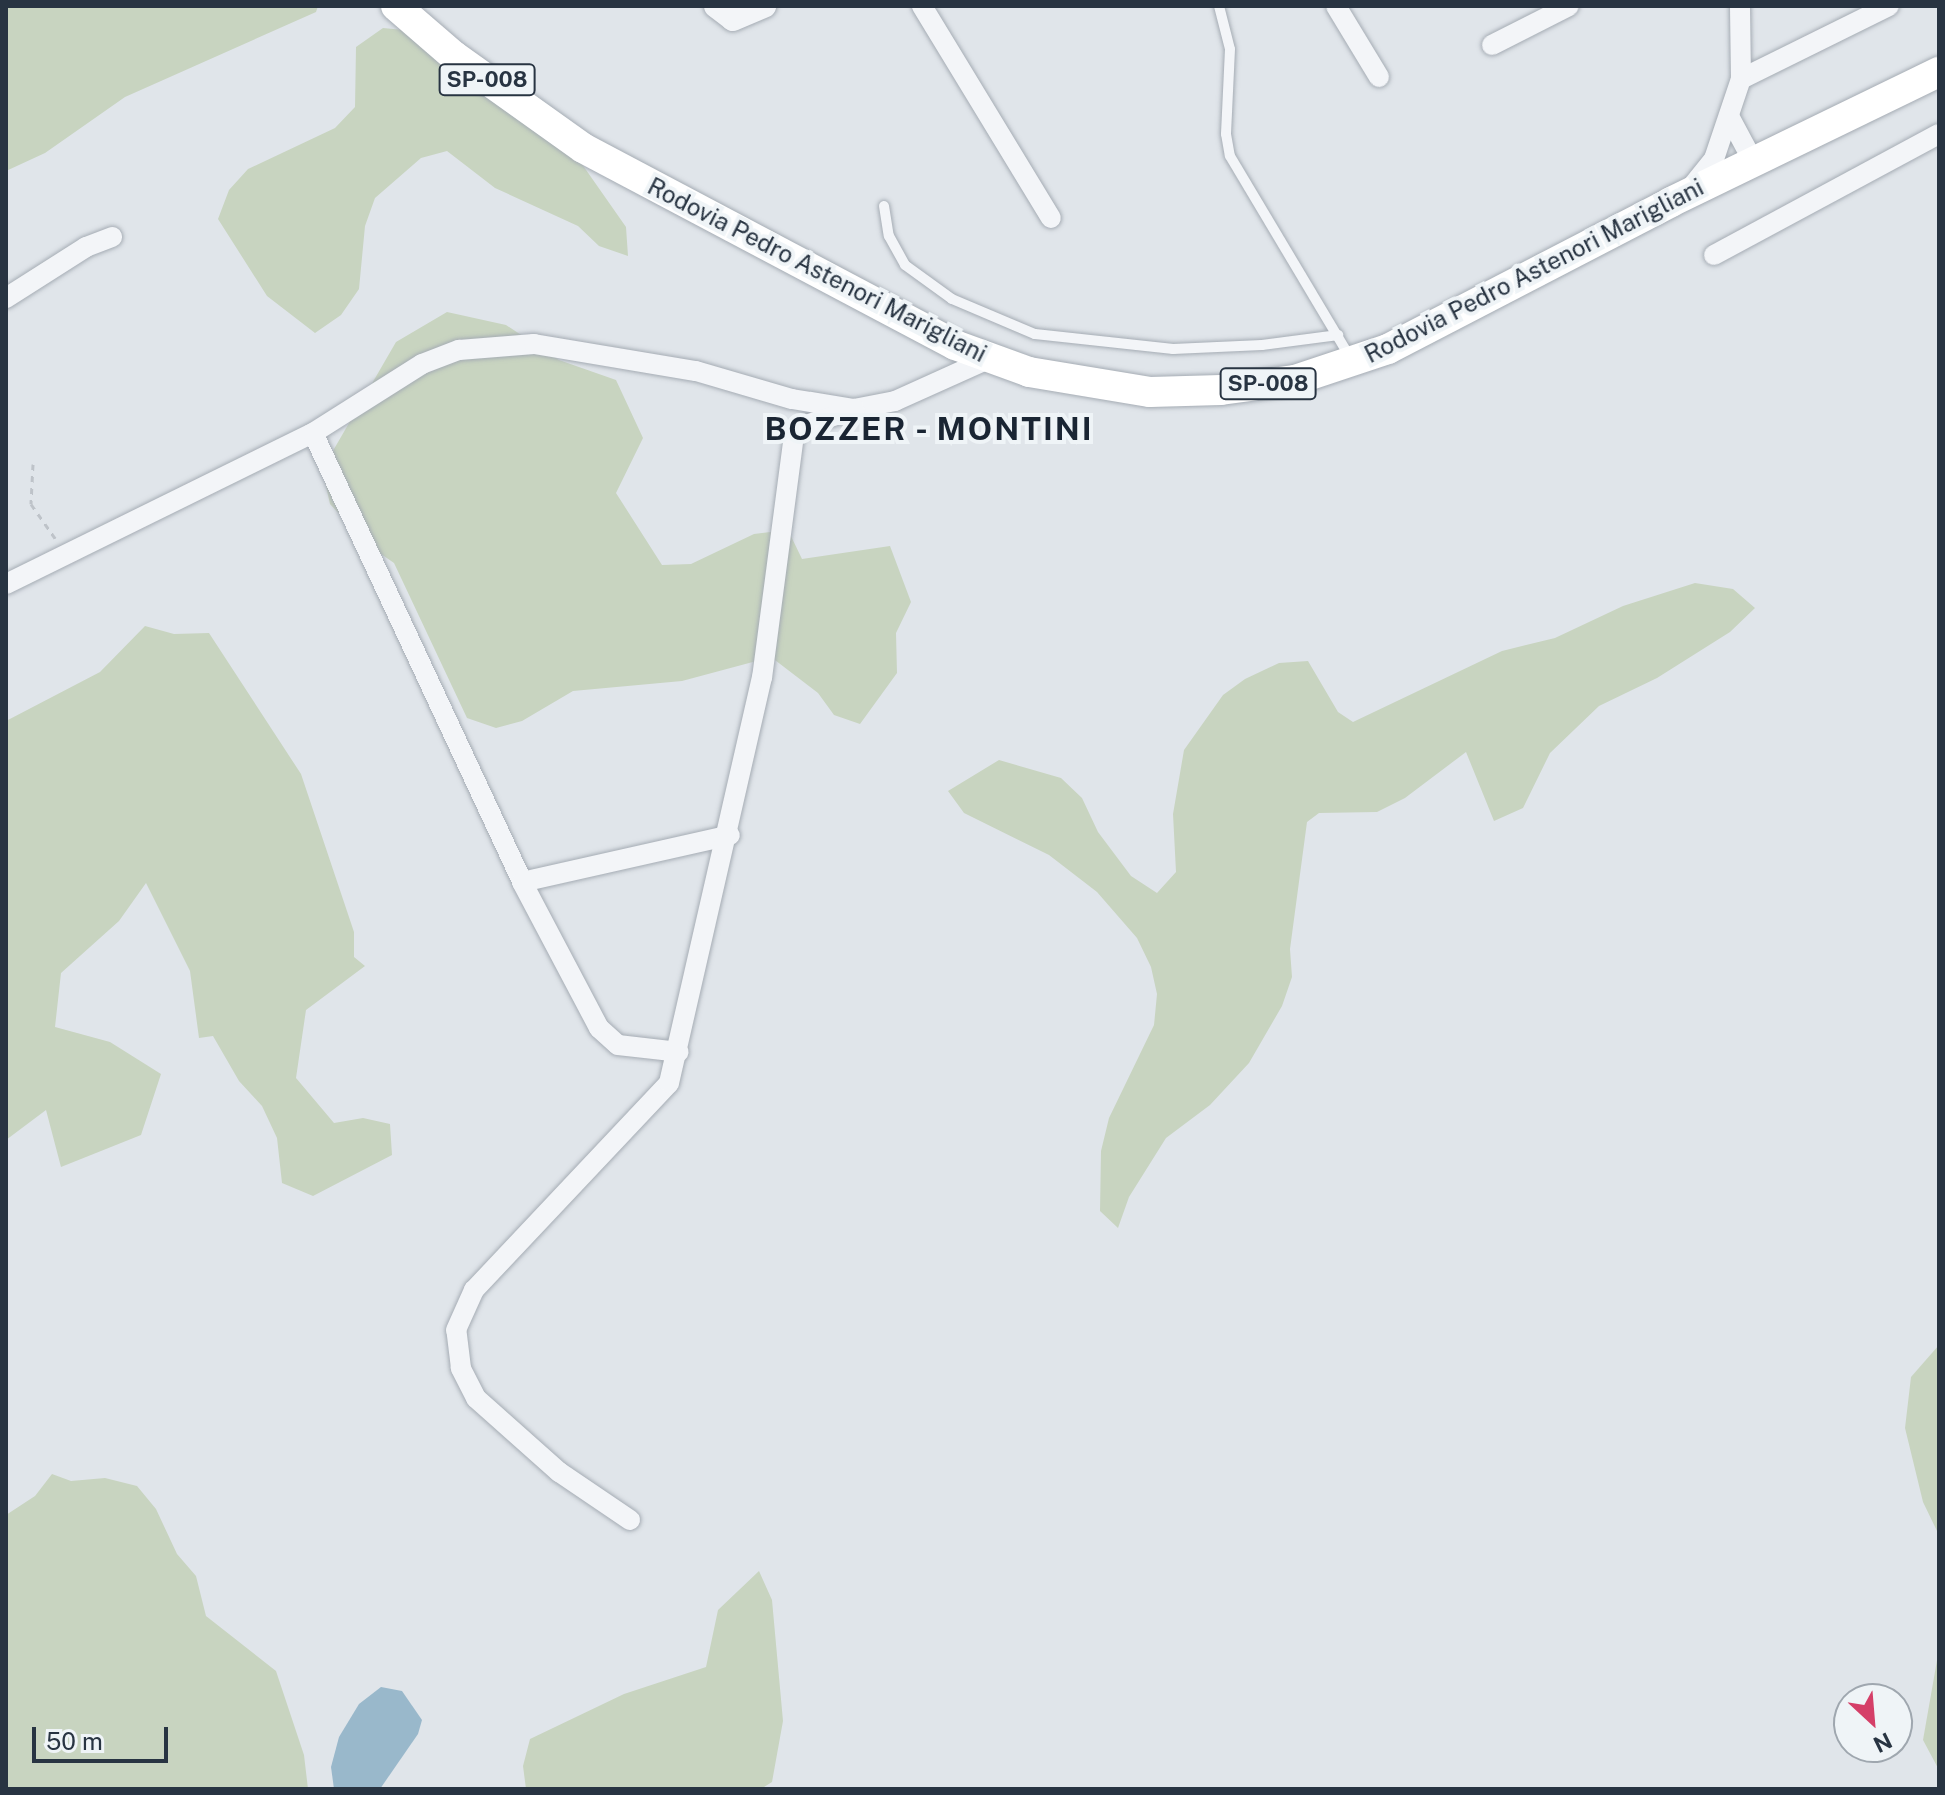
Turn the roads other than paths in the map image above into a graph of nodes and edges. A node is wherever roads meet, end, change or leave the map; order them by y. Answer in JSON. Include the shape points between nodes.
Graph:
{"nodes":[{"id":1,"x":396,"y":6,"type":"edge"},
{"id":2,"x":764,"y":6,"type":"edge"},
{"id":3,"x":922,"y":6,"type":"edge"},
{"id":4,"x":1219,"y":6,"type":"edge"},
{"id":5,"x":1336,"y":6,"type":"edge"},
{"id":6,"x":1569,"y":6,"type":"edge"},
{"id":7,"x":1740,"y":6,"type":"edge"},
{"id":8,"x":1889,"y":6,"type":"edge"},
{"id":9,"x":719,"y":10,"type":"edge"},
{"id":10,"x":1492,"y":45,"type":"dead end"},
{"id":11,"x":1939,"y":72,"type":"edge"},
{"id":12,"x":1379,"y":77,"type":"dead end"},
{"id":13,"x":1741,"y":79,"type":"junction"},
{"id":14,"x":1730,"y":118,"type":"junction"},
{"id":15,"x":1939,"y":134,"type":"edge"},
{"id":16,"x":1753,"y":161,"type":"junction"},
{"id":17,"x":1671,"y":202,"type":"junction"},
{"id":18,"x":884,"y":206,"type":"dead end"},
{"id":19,"x":1051,"y":218,"type":"dead end"},
{"id":20,"x":112,"y":237,"type":"dead end"},
{"id":21,"x":1714,"y":255,"type":"dead end"},
{"id":22,"x":6,"y":298,"type":"edge"},
{"id":23,"x":1338,"y":335,"type":"junction"},
{"id":24,"x":988,"y":359,"type":"junction"},
{"id":25,"x":1353,"y":363,"type":"junction"},
{"id":26,"x":854,"y":409,"type":"junction"},
{"id":27,"x":313,"y":433,"type":"junction"},
{"id":28,"x":6,"y":584,"type":"edge"},
{"id":29,"x":730,"y":835,"type":"junction"},
{"id":30,"x":522,"y":882,"type":"junction"},
{"id":31,"x":679,"y":1052,"type":"junction"},
{"id":32,"x":630,"y":1520,"type":"dead end"}],
"edges":[{"from":1,"to":24,"type":"main road","name":"Rodovia Pedro Astenori Marigliani","number":"SP-008","via":[[454,56],[583,148]]},
{"from":2,"to":9,"type":"street","via":[[733,19]]},
{"from":3,"to":19,"type":"street"},
{"from":4,"to":23,"type":"lane","via":[[1230,49],[1230,156]]},
{"from":5,"to":12,"type":"street"},
{"from":6,"to":10,"type":"street"},
{"from":7,"to":13,"type":"street"},
{"from":8,"to":13,"type":"street"},
{"from":11,"to":16,"type":"main road","name":"Rodovia Pedro Astenori Marigliani","number":"SP-008"},
{"from":13,"to":14,"type":"street"},
{"from":14,"to":16,"type":"street"},
{"from":14,"to":17,"type":"street","via":[[1703,177]]},
{"from":15,"to":21,"type":"street"},
{"from":16,"to":17,"type":"main road","name":"Rodovia Pedro Astenori Marigliani","number":"SP-008"},
{"from":17,"to":25,"type":"main road","name":"Rodovia Pedro Astenori Marigliani","number":"SP-008"},
{"from":18,"to":23,"type":"lane","via":[[889,236],[905,265],[952,299],[1035,334],[1173,349]]},
{"from":20,"to":22,"type":"street","via":[[86,247]]},
{"from":23,"to":25,"type":"lane"},
{"from":24,"to":25,"type":"main road","name":"Rodovia Pedro Astenori Marigliani","number":"SP-008","via":[[1089,386],[1150,392],[1295,380]]},
{"from":24,"to":26,"type":"street","via":[[895,401]]},
{"from":26,"to":27,"type":"street","via":[[792,399],[696,371],[534,344],[497,344],[422,364]]},
{"from":26,"to":29,"type":"street","via":[[806,425],[794,436],[762,678]]},
{"from":27,"to":28,"type":"street"},
{"from":27,"to":30,"type":"street"},
{"from":29,"to":30,"type":"street"},
{"from":29,"to":31,"type":"street"},
{"from":30,"to":31,"type":"street","via":[[607,1038],[618,1045]]},
{"from":31,"to":32,"type":"street","via":[[658,1098],[474,1290],[456,1330],[461,1368],[486,1409],[559,1472]]}]}
